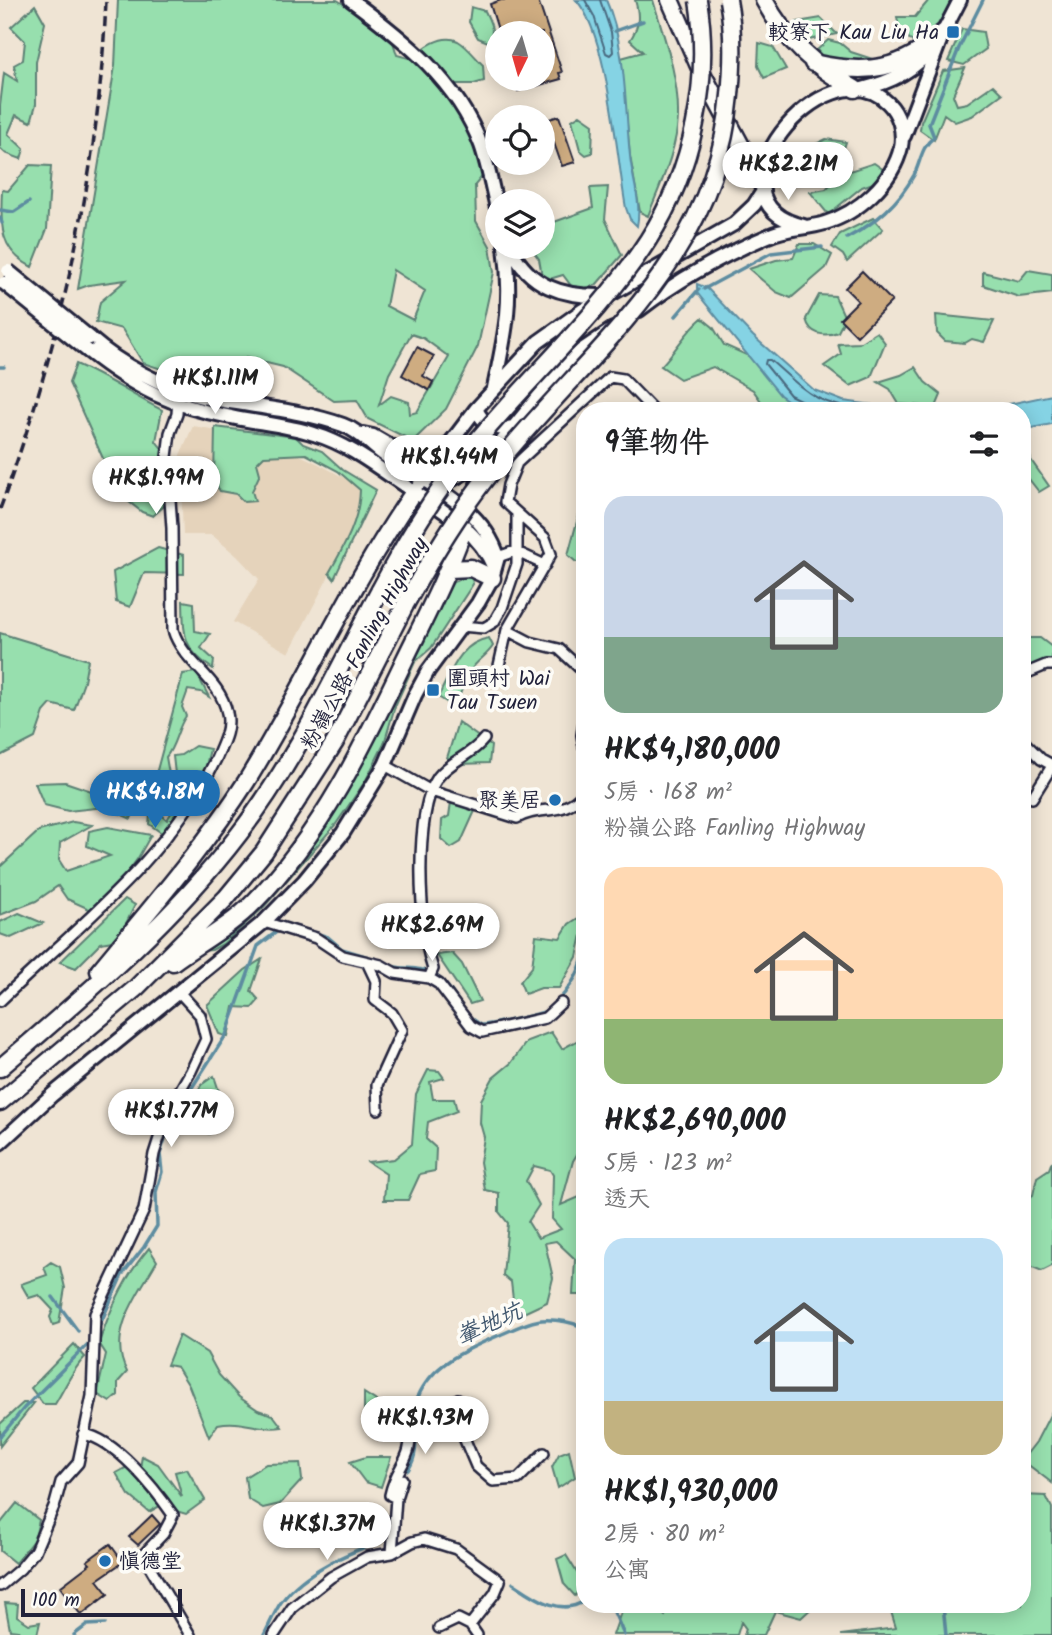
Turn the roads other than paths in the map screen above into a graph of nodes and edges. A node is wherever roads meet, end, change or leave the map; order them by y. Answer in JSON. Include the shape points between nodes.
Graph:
{"nodes":[{"id":1,"x":351,"y":0,"type":"edge"},
{"id":2,"x":670,"y":0,"type":"edge"},
{"id":3,"x":698,"y":0,"type":"edge"},
{"id":4,"x":728,"y":0,"type":"edge"},
{"id":5,"x":764,"y":0,"type":"edge"},
{"id":6,"x":960,"y":0,"type":"edge"},
{"id":7,"x":943,"y":33,"type":"junction"},
{"id":8,"x":813,"y":63,"type":"junction"},
{"id":9,"x":858,"y":89,"type":"junction"},
{"id":10,"x":901,"y":146,"type":"junction"},
{"id":11,"x":762,"y":187,"type":"junction"},
{"id":12,"x":492,"y":189,"type":"edge"},
{"id":13,"x":804,"y":226,"type":"junction"},
{"id":14,"x":506,"y":259,"type":"edge"},
{"id":15,"x":518,"y":259,"type":"edge"},
{"id":16,"x":3,"y":275,"type":"edge"},
{"id":17,"x":609,"y":296,"type":"junction"},
{"id":18,"x":89,"y":344,"type":"junction"},
{"id":19,"x":177,"y":390,"type":"junction"},
{"id":20,"x":493,"y":390,"type":"junction"},
{"id":21,"x":581,"y":402,"type":"edge"},
{"id":22,"x":645,"y":402,"type":"edge"},
{"id":23,"x":178,"y":404,"type":"junction"},
{"id":24,"x":576,"y":407,"type":"edge"},
{"id":25,"x":476,"y":409,"type":"junction"},
{"id":26,"x":514,"y":427,"type":"junction"},
{"id":27,"x":486,"y":461,"type":"junction"},
{"id":28,"x":423,"y":480,"type":"junction"},
{"id":29,"x":436,"y":486,"type":"junction"},
{"id":30,"x":517,"y":515,"type":"junction"},
{"id":31,"x":466,"y":520,"type":"junction"},
{"id":32,"x":515,"y":551,"type":"junction"},
{"id":33,"x":545,"y":565,"type":"junction"},
{"id":34,"x":494,"y":567,"type":"junction"},
{"id":35,"x":450,"y":569,"type":"junction"},
{"id":36,"x":461,"y":626,"type":"junction"},
{"id":37,"x":507,"y":631,"type":"junction"},
{"id":38,"x":576,"y":664,"type":"edge"},
{"id":39,"x":1052,"y":665,"type":"edge"},
{"id":40,"x":498,"y":670,"type":"dead end"},
{"id":41,"x":1031,"y":672,"type":"edge"},
{"id":42,"x":484,"y":739,"type":"dead end"},
{"id":43,"x":1031,"y":749,"type":"edge"},
{"id":44,"x":385,"y":765,"type":"junction"},
{"id":45,"x":1052,"y":765,"type":"edge"},
{"id":46,"x":431,"y":791,"type":"junction"},
{"id":47,"x":1032,"y":798,"type":"dead end"},
{"id":48,"x":576,"y":799,"type":"edge"},
{"id":49,"x":270,"y":925,"type":"junction"},
{"id":50,"x":367,"y":962,"type":"junction"},
{"id":51,"x":431,"y":974,"type":"junction"},
{"id":52,"x":136,"y":988,"type":"junction"},
{"id":53,"x":179,"y":992,"type":"junction"},
{"id":54,"x":0,"y":1001,"type":"edge"},
{"id":55,"x":76,"y":1002,"type":"junction"},
{"id":56,"x":561,"y":1003,"type":"dead end"},
{"id":57,"x":0,"y":1068,"type":"edge"},
{"id":58,"x":0,"y":1102,"type":"edge"},
{"id":59,"x":378,"y":1109,"type":"dead end"},
{"id":60,"x":0,"y":1143,"type":"edge"},
{"id":61,"x":458,"y":1399,"type":"dead end"},
{"id":62,"x":439,"y":1412,"type":"junction"},
{"id":63,"x":83,"y":1434,"type":"junction"},
{"id":64,"x":544,"y":1453,"type":"dead end"},
{"id":65,"x":404,"y":1474,"type":"dead end"},
{"id":66,"x":396,"y":1498,"type":"junction"},
{"id":67,"x":391,"y":1553,"type":"junction"},
{"id":68,"x":0,"y":1586,"type":"edge"},
{"id":69,"x":470,"y":1625,"type":"junction"},
{"id":70,"x":439,"y":1628,"type":"dead end"},
{"id":71,"x":190,"y":1635,"type":"edge"},
{"id":72,"x":274,"y":1635,"type":"edge"},
{"id":73,"x":477,"y":1635,"type":"edge"}],
"edges":[{"from":1,"to":12,"type":"main road","via":[[419,55],[455,95],[482,149]]},
{"from":2,"to":11,"type":"highway"},
{"from":3,"to":55,"type":"highway","name":"粉嶺公路 Fanling Highway","bridge":true,"via":[[703,52],[698,111],[661,219],[619,279],[472,447],[436,495],[401,549],[289,760],[241,832],[160,926]]},
{"from":4,"to":52,"type":"highway","name":"粉嶺公路 Fanling Highway","bridge":true,"via":[[733,49],[728,121],[718,161],[688,234],[646,298],[496,465],[426,567],[335,742],[264,852],[226,898]]},
{"from":5,"to":8,"type":"highway","via":[[789,38]]},
{"from":6,"to":7,"type":"main road"},
{"from":7,"to":8,"type":"highway","via":[[910,57],[877,69]]},
{"from":7,"to":9,"type":"main road","via":[[905,73]]},
{"from":7,"to":10,"type":"main road"},
{"from":8,"to":9,"type":"highway"},
{"from":9,"to":10,"type":"main road","via":[[882,98],[895,111]]},
{"from":9,"to":11,"type":"main road","via":[[828,96],[792,119],[768,152]]},
{"from":10,"to":13,"type":"main road","via":[[888,175],[866,200],[834,220]]},
{"from":11,"to":13,"type":"main road","via":[[776,214]]},
{"from":11,"to":17,"type":"main road","via":[[754,205],[734,224]]},
{"from":13,"to":26,"type":"main road","via":[[755,241],[657,296],[571,359]]},
{"from":14,"to":20,"type":"main road","via":[[509,308]]},
{"from":15,"to":17,"type":"main road","via":[[525,271],[550,289],[575,296]]},
{"from":16,"to":18,"type":"main road","bridge":true},
{"from":17,"to":20,"type":"main road","via":[[538,342]]},
{"from":18,"to":19,"type":"main road"},
{"from":18,"to":23,"type":"main road","via":[[133,384]]},
{"from":19,"to":23,"type":"street"},
{"from":19,"to":28,"type":"main road","via":[[345,425],[373,436]]},
{"from":20,"to":25,"type":"main road"},
{"from":21,"to":22,"type":"street","via":[[610,377],[623,379]]},
{"from":23,"to":28,"type":"main road","via":[[326,438]]},
{"from":23,"to":54,"type":"street","via":[[167,457],[173,629],[186,654],[214,683],[229,724],[209,773],[169,836]]},
{"from":24,"to":30,"type":"street","via":[[517,463],[505,502]]},
{"from":25,"to":26,"type":"main road","via":[[488,427]]},
{"from":25,"to":28,"type":"main road"},
{"from":26,"to":27,"type":"main road"},
{"from":27,"to":29,"type":"main road"},
{"from":27,"to":31,"type":"main road"},
{"from":28,"to":29,"type":"main road"},
{"from":28,"to":31,"type":"main road"},
{"from":28,"to":55,"type":"highway","via":[[368,561],[246,782],[199,849]]},
{"from":29,"to":31,"type":"main road"},
{"from":30,"to":32,"type":"street"},
{"from":30,"to":33,"type":"street","via":[[545,538],[551,554]]},
{"from":31,"to":34,"type":"main road"},
{"from":31,"to":35,"type":"highway"},
{"from":32,"to":33,"type":"street"},
{"from":32,"to":34,"type":"street"},
{"from":32,"to":36,"type":"street","via":[[515,575],[494,622],[484,628]]},
{"from":33,"to":37,"type":"street"},
{"from":34,"to":35,"type":"highway"},
{"from":34,"to":36,"type":"main road"},
{"from":35,"to":52,"type":"highway","via":[[367,738],[299,851],[244,911]]},
{"from":36,"to":44,"type":"main road","via":[[419,687]]},
{"from":37,"to":38,"type":"street","via":[[559,649]]},
{"from":37,"to":40,"type":"street"},
{"from":39,"to":41,"type":"street"},
{"from":42,"to":46,"type":"street","via":[[448,765]]},
{"from":43,"to":45,"type":"street"},
{"from":44,"to":46,"type":"street"},
{"from":44,"to":49,"type":"main road","via":[[343,833]]},
{"from":45,"to":47,"type":"street"},
{"from":46,"to":48,"type":"street","via":[[517,818],[531,810],[564,809]]},
{"from":46,"to":51,"type":"street","via":[[420,862]]},
{"from":49,"to":50,"type":"street","via":[[316,938],[342,956]]},
{"from":49,"to":53,"type":"main road"},
{"from":50,"to":51,"type":"street","via":[[395,973]]},
{"from":50,"to":59,"type":"street","via":[[376,981],[375,1000],[392,1013],[402,1030],[377,1085]]},
{"from":51,"to":56,"type":"street","via":[[471,1026],[482,1032],[545,1018]]},
{"from":52,"to":58,"type":"highway","name":"粉嶺公路 Fanling Highway"},
{"from":53,"to":60,"type":"main road","via":[[52,1094]]},
{"from":53,"to":63,"type":"street","via":[[200,1015],[206,1039],[167,1113],[144,1210],[95,1314],[92,1396]]},
{"from":55,"to":57,"type":"highway","name":"粉嶺公路 Fanling Highway"},
{"from":61,"to":62,"type":"street"},
{"from":62,"to":64,"type":"street","via":[[447,1414],[462,1433],[476,1466],[494,1481],[517,1479]]},
{"from":62,"to":66,"type":"street","via":[[414,1419],[411,1452],[390,1495]]},
{"from":63,"to":68,"type":"street","via":[[78,1463],[61,1482],[35,1551]]},
{"from":63,"to":71,"type":"street","via":[[104,1441],[129,1463],[173,1516],[143,1555]]},
{"from":65,"to":66,"type":"street"},
{"from":66,"to":67,"type":"street"},
{"from":67,"to":69,"type":"street","via":[[424,1539],[456,1549],[500,1581]]},
{"from":67,"to":72,"type":"street","via":[[367,1556],[331,1577],[292,1608]]},
{"from":69,"to":70,"type":"street","via":[[458,1619]]},
{"from":69,"to":73,"type":"street"}]}
